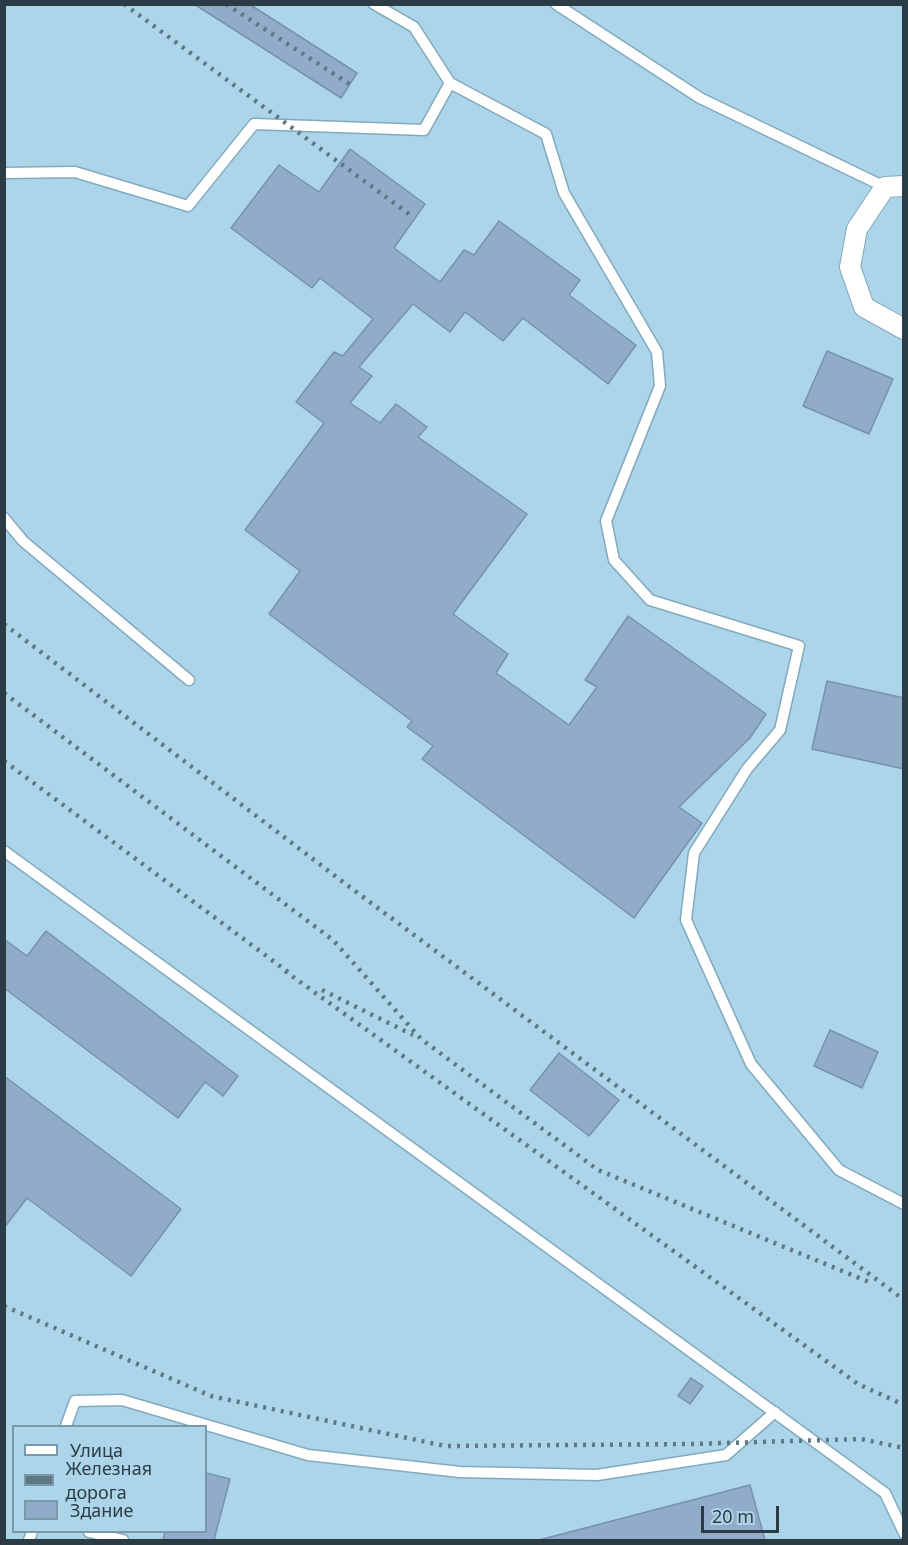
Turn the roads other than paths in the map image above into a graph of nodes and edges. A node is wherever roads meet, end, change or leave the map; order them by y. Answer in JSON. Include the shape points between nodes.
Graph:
{"nodes":[{"id":1,"x":374,"y":4,"type":"edge"},
{"id":2,"x":556,"y":4,"type":"edge"},
{"id":3,"x":450,"y":83,"type":"junction"},
{"id":4,"x":4,"y":172,"type":"edge"},
{"id":5,"x":894,"y":187,"type":"edge"},
{"id":6,"x":903,"y":329,"type":"edge"},
{"id":7,"x":4,"y":518,"type":"edge"},
{"id":8,"x":189,"y":680,"type":"dead end"},
{"id":9,"x":4,"y":851,"type":"edge"},
{"id":10,"x":903,"y":1204,"type":"edge"},
{"id":11,"x":775,"y":1412,"type":"junction"},
{"id":12,"x":66,"y":1425,"type":"edge"},
{"id":13,"x":207,"y":1425,"type":"edge"},
{"id":14,"x":207,"y":1425,"type":"edge"},
{"id":15,"x":93,"y":1533,"type":"edge"},
{"id":16,"x":903,"y":1533,"type":"edge"},
{"id":17,"x":123,"y":1540,"type":"edge"}],
"edges":[{"from":1,"to":3,"type":"lane","via":[[414,27]]},
{"from":2,"to":5,"type":"lane","via":[[700,98]]},
{"from":3,"to":4,"type":"lane","via":[[424,130],[254,124],[188,206],[75,171]]},
{"from":3,"to":10,"type":"lane","via":[[546,134],[564,193],[657,352],[660,386],[606,521],[614,560],[650,600],[799,646],[780,730],[747,769],[694,853],[686,920],[751,1064],[839,1170]]},
{"from":5,"to":6,"type":"street","via":[[857,229],[850,267],[864,307]]},
{"from":7,"to":8,"type":"lane","via":[[23,541]]},
{"from":9,"to":11,"type":"lane"},
{"from":11,"to":14,"type":"lane","via":[[726,1455],[597,1475],[460,1472],[308,1455]]},
{"from":11,"to":16,"type":"lane","via":[[885,1493]]},
{"from":12,"to":13,"type":"lane","via":[[75,1401],[122,1400]]},
{"from":15,"to":17,"type":"lane"}]}
